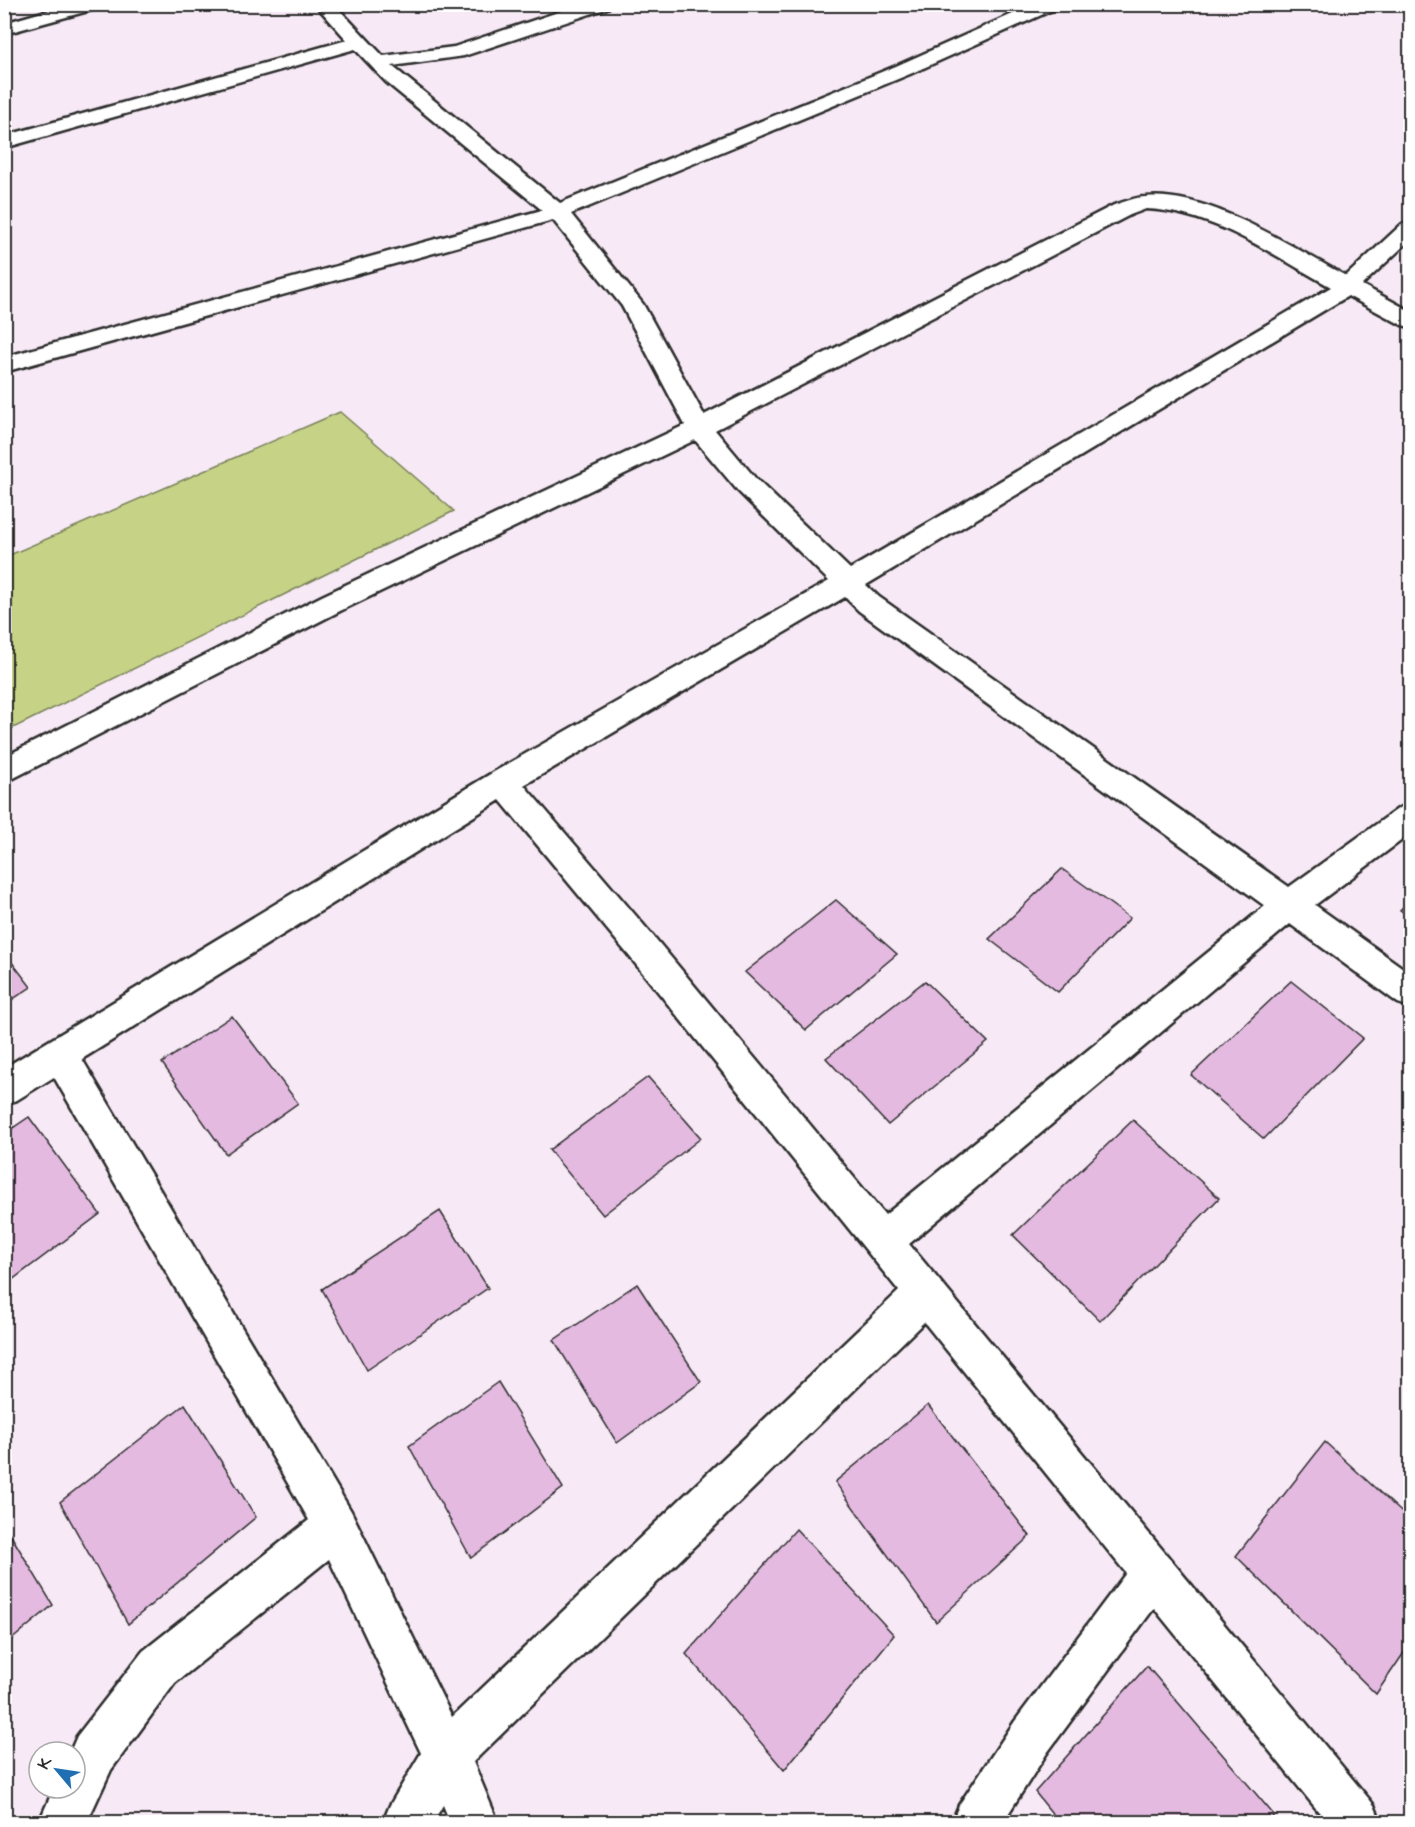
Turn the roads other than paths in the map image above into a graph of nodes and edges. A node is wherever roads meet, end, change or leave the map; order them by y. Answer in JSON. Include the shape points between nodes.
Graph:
{"nodes":[{"id":1,"x":93,"y":4,"type":"edge"},
{"id":2,"x":324,"y":4,"type":"edge"},
{"id":3,"x":602,"y":4,"type":"edge"},
{"id":4,"x":1051,"y":4,"type":"edge"},
{"id":5,"x":4,"y":29,"type":"edge"},
{"id":6,"x":359,"y":42,"type":"junction"},
{"id":7,"x":378,"y":62,"type":"junction"},
{"id":8,"x":4,"y":142,"type":"edge"},
{"id":9,"x":558,"y":212,"type":"junction"},
{"id":10,"x":1410,"y":230,"type":"edge"},
{"id":11,"x":1347,"y":287,"type":"junction"},
{"id":12,"x":1410,"y":320,"type":"edge"},
{"id":13,"x":4,"y":365,"type":"edge"},
{"id":14,"x":699,"y":428,"type":"junction"},
{"id":15,"x":848,"y":583,"type":"junction"},
{"id":16,"x":4,"y":771,"type":"edge"},
{"id":17,"x":503,"y":782,"type":"junction"},
{"id":18,"x":1410,"y":817,"type":"edge"},
{"id":19,"x":1290,"y":905,"type":"junction"},
{"id":20,"x":1410,"y":992,"type":"edge"},
{"id":21,"x":60,"y":1054,"type":"junction"},
{"id":22,"x":4,"y":1088,"type":"edge"},
{"id":23,"x":883,"y":1241,"type":"junction"},
{"id":24,"x":925,"y":1293,"type":"junction"},
{"id":25,"x":336,"y":1526,"type":"junction"},
{"id":26,"x":1154,"y":1572,"type":"junction"},
{"id":27,"x":446,"y":1755,"type":"junction"},
{"id":28,"x":63,"y":1822,"type":"edge"},
{"id":29,"x":407,"y":1822,"type":"edge"},
{"id":30,"x":474,"y":1822,"type":"edge"},
{"id":31,"x":976,"y":1822,"type":"edge"},
{"id":32,"x":1357,"y":1822,"type":"edge"}],
"edges":[{"from":1,"to":5,"type":"street"},
{"from":2,"to":6,"type":"street"},
{"from":3,"to":7,"type":"street","via":[[457,52]]},
{"from":4,"to":9,"type":"street","via":[[903,70]]},
{"from":6,"to":7,"type":"street"},
{"from":6,"to":8,"type":"street"},
{"from":7,"to":9,"type":"street"},
{"from":9,"to":13,"type":"street"},
{"from":9,"to":14,"type":"street","via":[[632,304]]},
{"from":10,"to":11,"type":"street"},
{"from":11,"to":12,"type":"street"},
{"from":11,"to":14,"type":"street","via":[[1219,217],[1171,204],[1145,203],[1122,210]]},
{"from":11,"to":15,"type":"street"},
{"from":14,"to":15,"type":"street","via":[[747,485]]},
{"from":14,"to":16,"type":"street","via":[[332,603]]},
{"from":15,"to":17,"type":"street"},
{"from":15,"to":19,"type":"street","via":[[868,604]]},
{"from":17,"to":21,"type":"street"},
{"from":17,"to":23,"type":"street"},
{"from":18,"to":19,"type":"street"},
{"from":19,"to":20,"type":"street"},
{"from":19,"to":23,"type":"street"},
{"from":21,"to":22,"type":"street"},
{"from":21,"to":25,"type":"street"},
{"from":23,"to":24,"type":"street"},
{"from":24,"to":26,"type":"street"},
{"from":24,"to":27,"type":"street"},
{"from":25,"to":27,"type":"street"},
{"from":25,"to":28,"type":"street","via":[[159,1667],[94,1753]]},
{"from":26,"to":31,"type":"street","via":[[1031,1737]]},
{"from":26,"to":32,"type":"street"},
{"from":27,"to":29,"type":"street"},
{"from":27,"to":30,"type":"street"}]}
